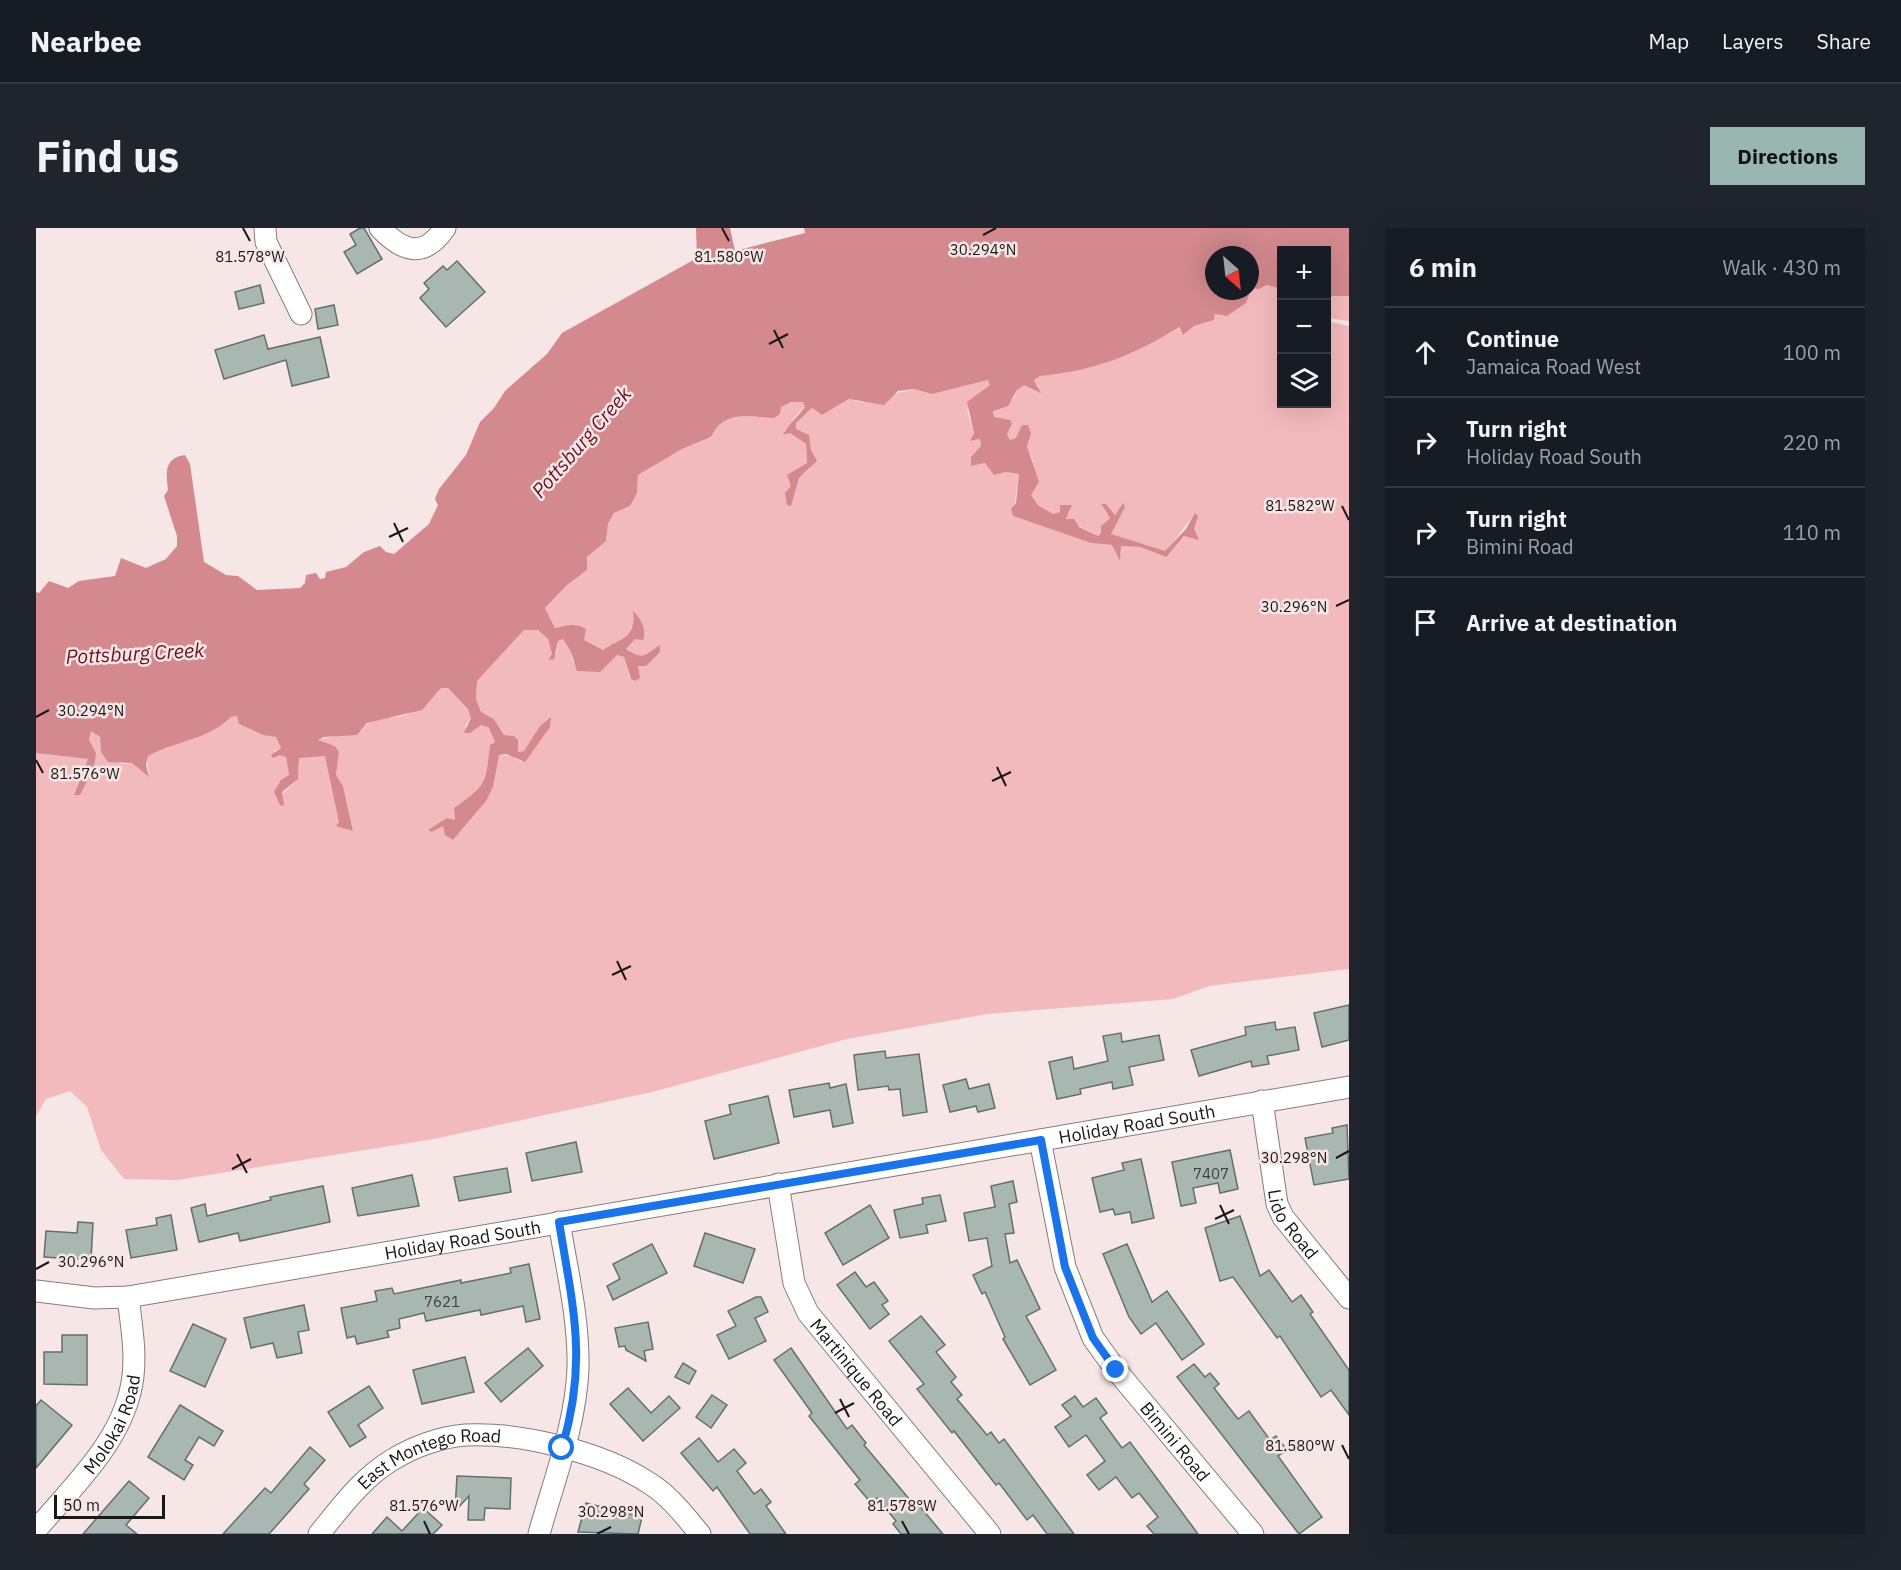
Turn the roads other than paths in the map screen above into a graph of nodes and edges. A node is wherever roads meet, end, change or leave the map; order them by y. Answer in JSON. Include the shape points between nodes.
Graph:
{"nodes":[{"id":1,"x":265,"y":228,"type":"edge"},
{"id":2,"x":380,"y":228,"type":"edge"},
{"id":3,"x":445,"y":228,"type":"edge"},
{"id":4,"x":301,"y":314,"type":"dead end"},
{"id":5,"x":1349,"y":1087,"type":"edge"},
{"id":6,"x":1262,"y":1101,"type":"junction"},
{"id":7,"x":1041,"y":1140,"type":"junction"},
{"id":8,"x":778,"y":1184,"type":"junction"},
{"id":9,"x":559,"y":1222,"type":"junction"},
{"id":10,"x":36,"y":1291,"type":"edge"},
{"id":11,"x":1348,"y":1294,"type":"edge"},
{"id":12,"x":128,"y":1298,"type":"junction"},
{"id":13,"x":562,"y":1448,"type":"junction"},
{"id":14,"x":36,"y":1530,"type":"edge"},
{"id":15,"x":319,"y":1534,"type":"edge"},
{"id":16,"x":539,"y":1534,"type":"edge"},
{"id":17,"x":700,"y":1534,"type":"edge"},
{"id":18,"x":990,"y":1534,"type":"edge"},
{"id":19,"x":1253,"y":1534,"type":"edge"}],
"edges":[{"from":1,"to":4,"type":"street","via":[[266,242]]},
{"from":2,"to":3,"type":"street","via":[[406,249],[430,242]]},
{"from":5,"to":6,"type":"street","name":"Holiday Road South"},
{"from":6,"to":7,"type":"street","name":"Holiday Road South"},
{"from":6,"to":11,"type":"street","name":"Lido Road","via":[[1277,1204],[1283,1217]]},
{"from":7,"to":8,"type":"street","name":"Holiday Road South"},
{"from":7,"to":19,"type":"street","name":"Bimini Road","via":[[1065,1267],[1093,1338]]},
{"from":8,"to":9,"type":"street","name":"Holiday Road South"},
{"from":8,"to":18,"type":"street","name":"Martinique Road","via":[[794,1283],[808,1313]]},
{"from":9,"to":12,"type":"street","name":"Holiday Road South"},
{"from":9,"to":13,"type":"street","via":[[577,1334],[578,1369],[573,1410]]},
{"from":10,"to":12,"type":"street","name":"Holiday Road South"},
{"from":12,"to":14,"type":"street","name":"Molokai Road","via":[[134,1348],[127,1403],[115,1431],[96,1459]]},
{"from":13,"to":15,"type":"street","name":"East Montego Road","via":[[484,1435],[440,1440],[415,1448],[376,1471]]},
{"from":13,"to":16,"type":"street"},
{"from":13,"to":17,"type":"street","name":"East Montego Road","via":[[608,1462],[649,1483],[673,1501]]}]}
